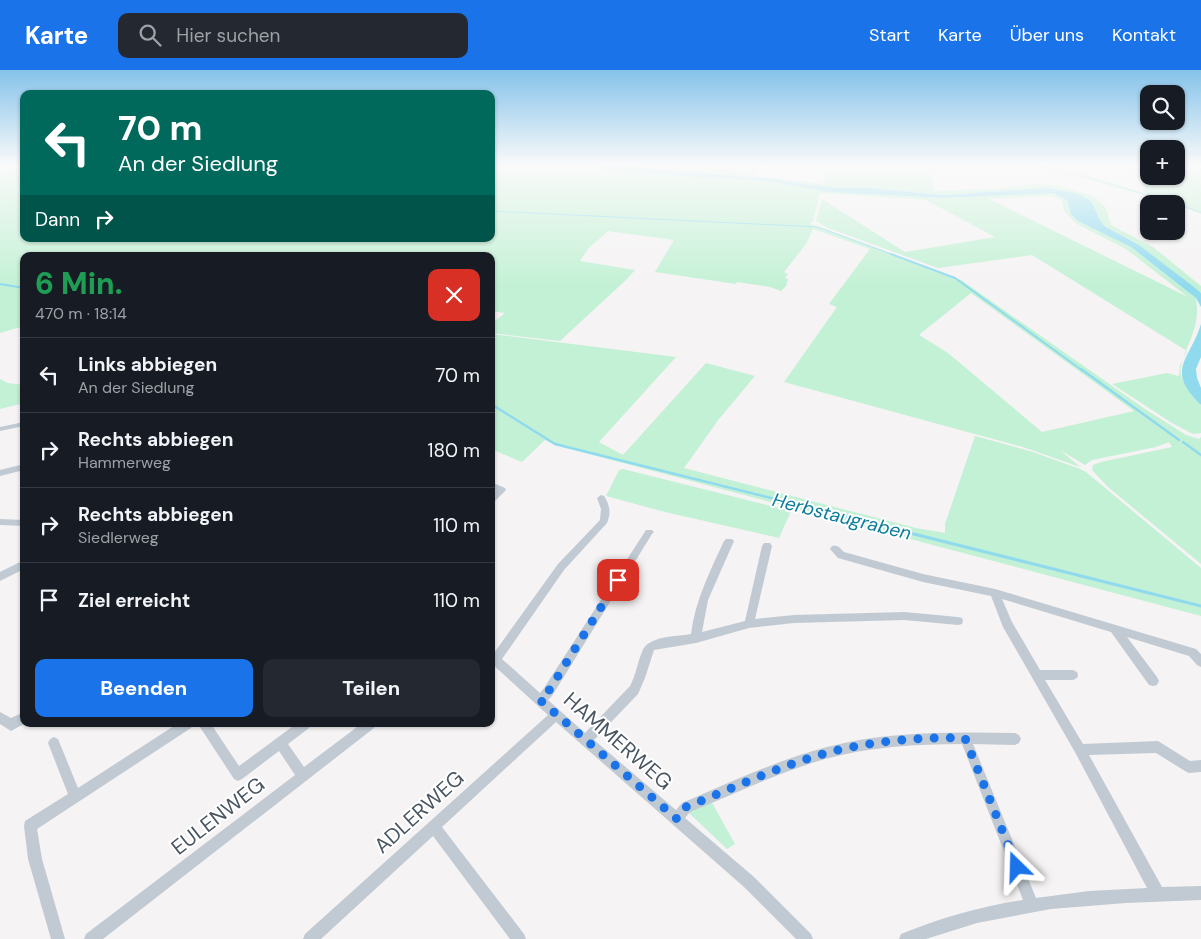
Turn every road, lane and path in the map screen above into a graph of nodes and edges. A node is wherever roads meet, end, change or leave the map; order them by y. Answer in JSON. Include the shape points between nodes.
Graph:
{"nodes":[{"id":1,"x":20,"y":425,"type":"edge"},
{"id":2,"x":0,"y":429,"type":"edge"},
{"id":3,"x":20,"y":469,"type":"edge"},
{"id":4,"x":0,"y":472,"type":"edge"},
{"id":5,"x":495,"y":486,"type":"edge"},
{"id":6,"x":495,"y":496,"type":"edge"},
{"id":7,"x":601,"y":498,"type":"dead end"},
{"id":8,"x":0,"y":522,"type":"edge"},
{"id":9,"x":20,"y":523,"type":"edge"},
{"id":10,"x":649,"y":532,"type":"dead end"},
{"id":11,"x":729,"y":541,"type":"dead end"},
{"id":12,"x":767,"y":546,"type":"dead end"},
{"id":13,"x":835,"y":548,"type":"dead end"},
{"id":14,"x":20,"y":566,"type":"edge"},
{"id":15,"x":0,"y":577,"type":"edge"},
{"id":16,"x":995,"y":593,"type":"junction"},
{"id":17,"x":958,"y":621,"type":"dead end"},
{"id":18,"x":749,"y":624,"type":"junction"},
{"id":19,"x":1114,"y":628,"type":"junction"},
{"id":20,"x":696,"y":638,"type":"junction"},
{"id":21,"x":495,"y":654,"type":"edge"},
{"id":22,"x":495,"y":659,"type":"edge"},
{"id":23,"x":1201,"y":662,"type":"edge"},
{"id":24,"x":1037,"y":675,"type":"junction"},
{"id":25,"x":1073,"y":675,"type":"dead end"},
{"id":26,"x":1153,"y":681,"type":"dead end"},
{"id":27,"x":540,"y":700,"type":"junction"},
{"id":28,"x":556,"y":715,"type":"junction"},
{"id":29,"x":0,"y":717,"type":"edge"},
{"id":30,"x":20,"y":720,"type":"edge"},
{"id":31,"x":182,"y":727,"type":"edge"},
{"id":32,"x":206,"y":727,"type":"edge"},
{"id":33,"x":301,"y":727,"type":"edge"},
{"id":34,"x":366,"y":727,"type":"edge"},
{"id":35,"x":965,"y":738,"type":"junction"},
{"id":36,"x":1015,"y":739,"type":"dead end"},
{"id":37,"x":586,"y":740,"type":"junction"},
{"id":38,"x":54,"y":743,"type":"dead end"},
{"id":39,"x":280,"y":743,"type":"junction"},
{"id":40,"x":1080,"y":750,"type":"junction"},
{"id":41,"x":1201,"y":766,"type":"edge"},
{"id":42,"x":303,"y":776,"type":"junction"},
{"id":43,"x":75,"y":796,"type":"junction"},
{"id":44,"x":677,"y":819,"type":"junction"},
{"id":45,"x":433,"y":826,"type":"junction"},
{"id":46,"x":1201,"y":892,"type":"edge"},
{"id":47,"x":1158,"y":894,"type":"junction"},
{"id":48,"x":1032,"y":904,"type":"junction"},
{"id":49,"x":58,"y":939,"type":"edge"},
{"id":50,"x":91,"y":939,"type":"edge"},
{"id":51,"x":310,"y":939,"type":"edge"},
{"id":52,"x":519,"y":939,"type":"edge"},
{"id":53,"x":806,"y":939,"type":"edge"},
{"id":54,"x":906,"y":939,"type":"edge"}],
"edges":[{"from":1,"to":2,"type":"street"},
{"from":3,"to":4,"type":"street"},
{"from":5,"to":6,"type":"street","via":[[502,490]]},
{"from":7,"to":21,"type":"street","via":[[606,513],[604,521],[561,568]]},
{"from":8,"to":9,"type":"street"},
{"from":10,"to":27,"type":"street"},
{"from":11,"to":20,"type":"street","via":[[697,617]]},
{"from":12,"to":18,"type":"street"},
{"from":13,"to":16,"type":"street","via":[[840,555],[923,578]]},
{"from":14,"to":15,"type":"street"},
{"from":16,"to":19,"type":"street"},
{"from":16,"to":24,"type":"street","via":[[1007,624]]},
{"from":17,"to":18,"type":"street","via":[[904,616],[849,616]]},
{"from":18,"to":20,"type":"street"},
{"from":19,"to":23,"type":"street","via":[[1192,652]]},
{"from":19,"to":26,"type":"street"},
{"from":20,"to":37,"type":"street","via":[[650,647],[634,690]]},
{"from":22,"to":27,"type":"street","name":"HAMMERWEG"},
{"from":24,"to":25,"type":"street"},
{"from":24,"to":40,"type":"street"},
{"from":27,"to":28,"type":"street","name":"HAMMERWEG"},
{"from":28,"to":37,"type":"street","name":"HAMMERWEG"},
{"from":28,"to":45,"type":"street","name":"ADLERWEG"},
{"from":29,"to":30,"type":"street","via":[[11,725]]},
{"from":31,"to":43,"type":"street"},
{"from":32,"to":39,"type":"street","via":[[238,775]]},
{"from":33,"to":39,"type":"street"},
{"from":34,"to":42,"type":"street","name":"EULENWEG"},
{"from":35,"to":36,"type":"street"},
{"from":35,"to":44,"type":"street","via":[[923,738],[847,748],[793,764],[686,807]]},
{"from":35,"to":48,"type":"street"},
{"from":37,"to":44,"type":"street","name":"HAMMERWEG"},
{"from":38,"to":43,"type":"street"},
{"from":39,"to":42,"type":"street"},
{"from":40,"to":41,"type":"street","via":[[1158,747],[1189,767]]},
{"from":40,"to":47,"type":"street"},
{"from":42,"to":50,"type":"street","name":"EULENWEG"},
{"from":43,"to":49,"type":"street","via":[[30,826],[35,859]]},
{"from":44,"to":53,"type":"street","name":"HAMMERWEG","via":[[749,882]]},
{"from":45,"to":51,"type":"street","name":"ADLERWEG"},
{"from":45,"to":52,"type":"street"},
{"from":46,"to":47,"type":"street"},
{"from":47,"to":48,"type":"street"},
{"from":48,"to":54,"type":"street","via":[[938,926]]}]}
